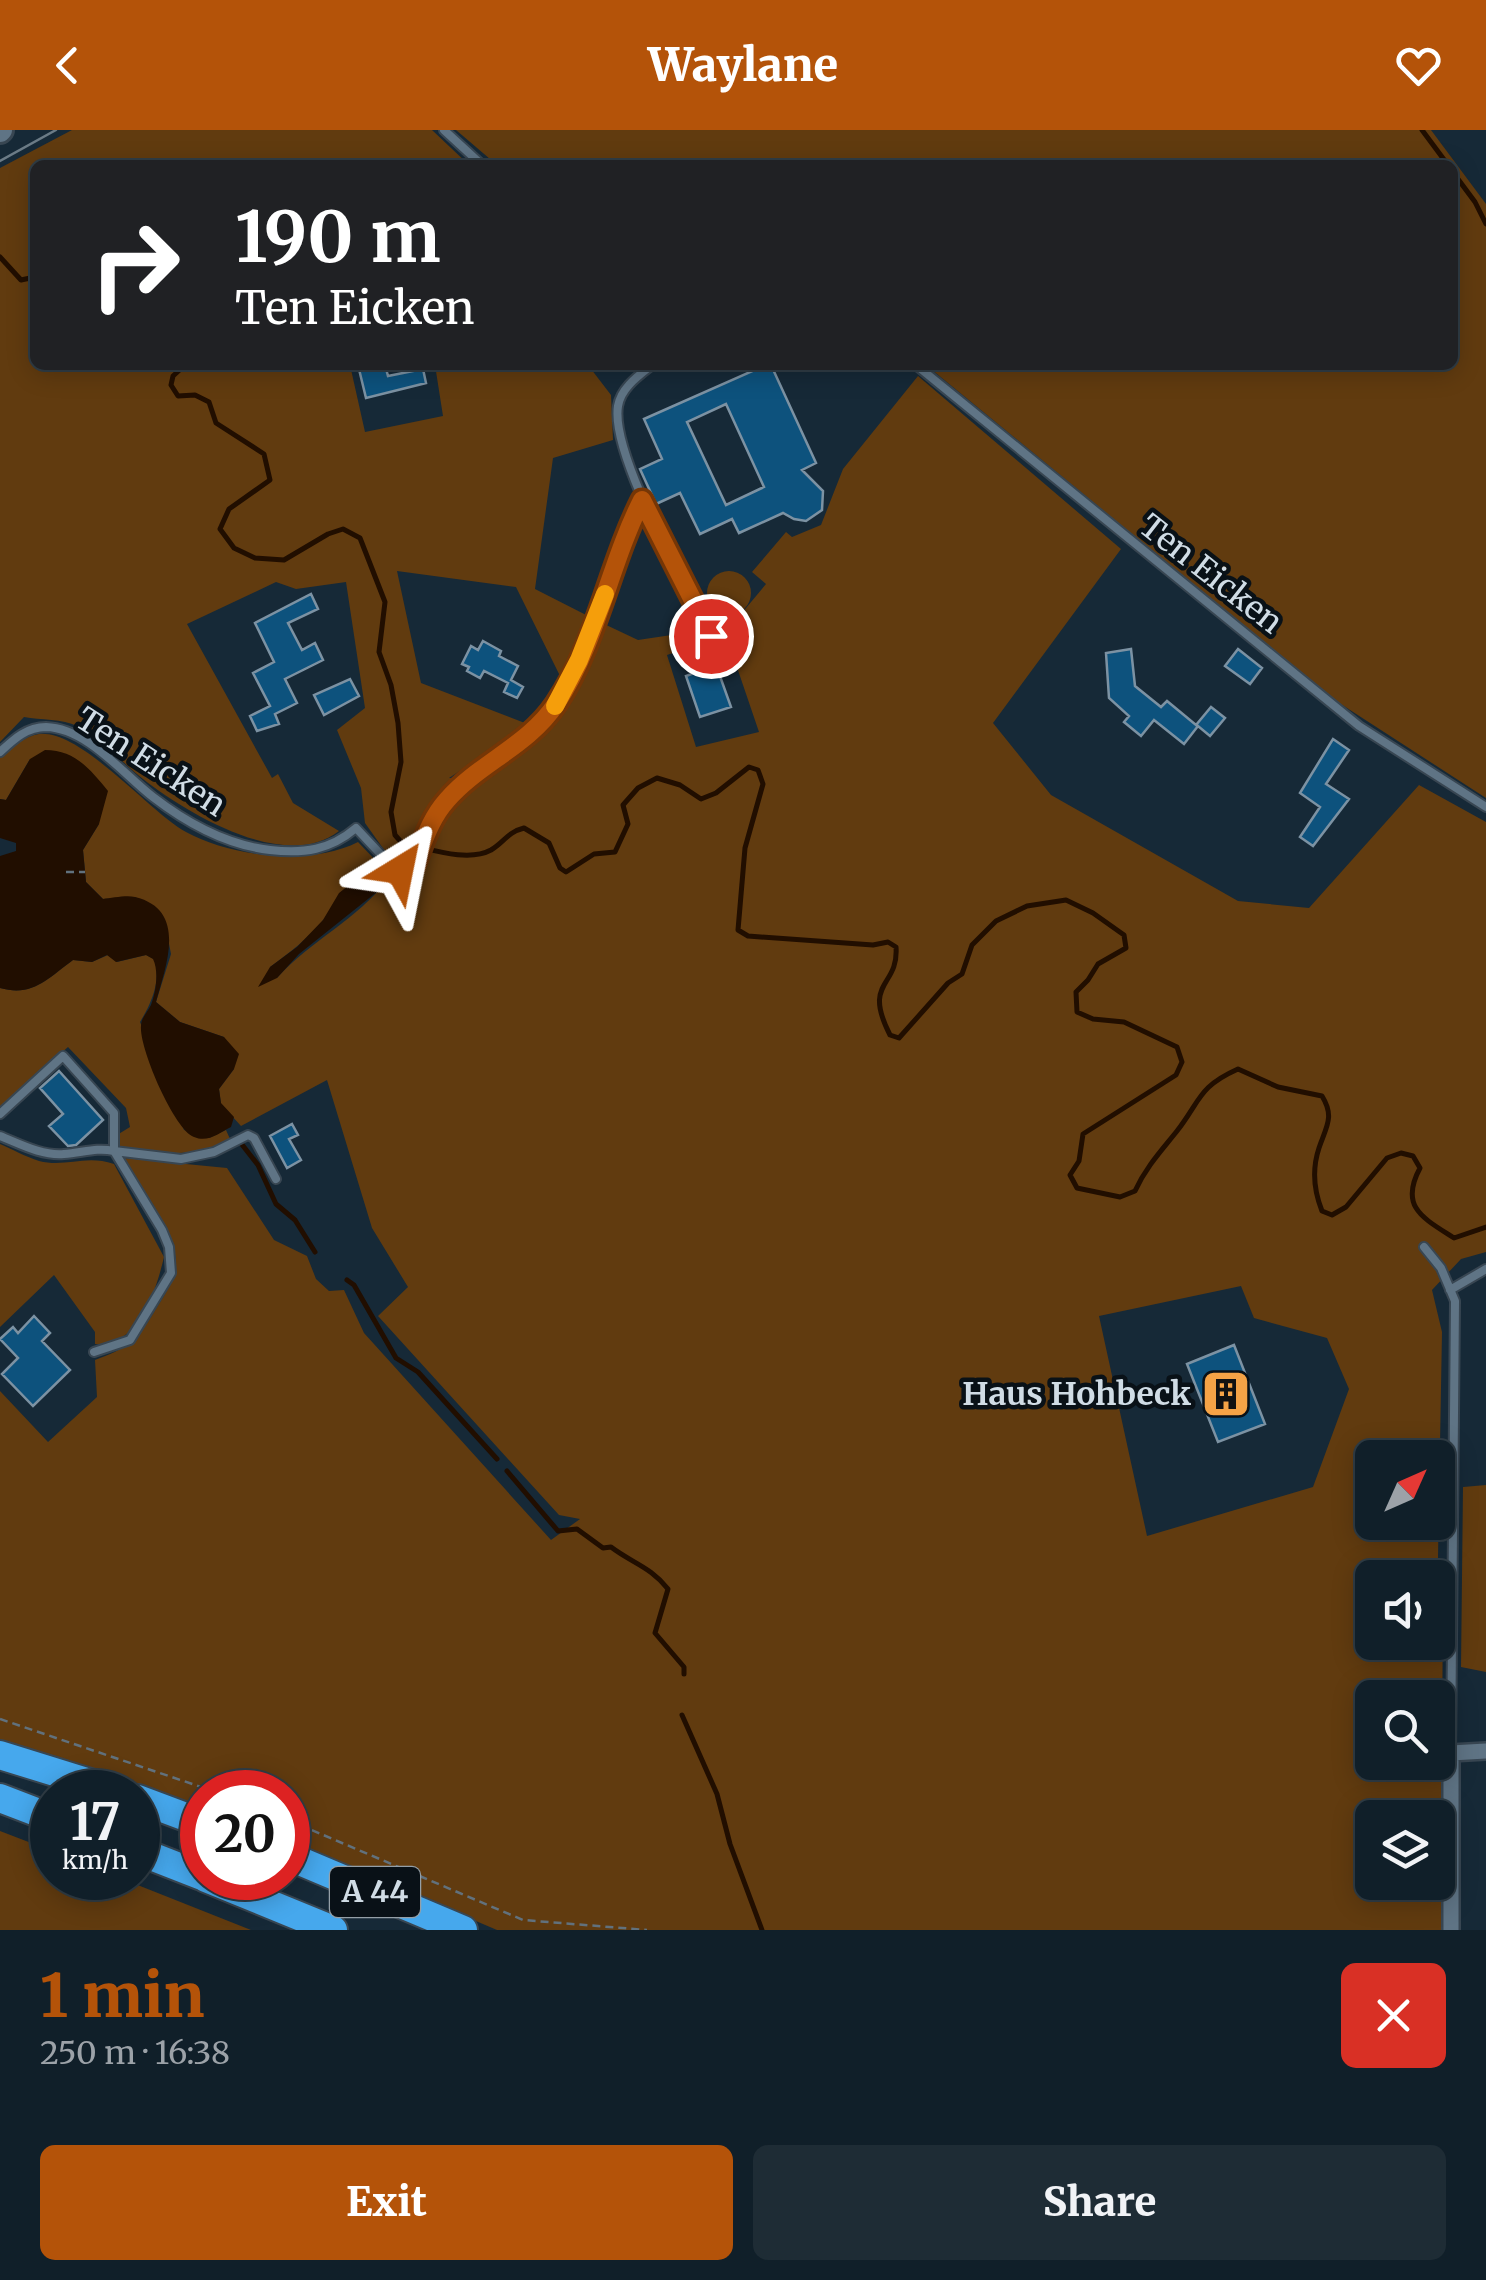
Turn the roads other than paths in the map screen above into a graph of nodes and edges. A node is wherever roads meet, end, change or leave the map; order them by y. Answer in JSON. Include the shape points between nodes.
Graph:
{"nodes":[{"id":1,"x":444,"y":130,"type":"edge"},
{"id":2,"x":477,"y":160,"type":"edge"},
{"id":3,"x":646,"y":370,"type":"edge"},
{"id":4,"x":922,"y":370,"type":"edge"},
{"id":5,"x":642,"y":500,"type":"junction"},
{"id":6,"x":711,"y":636,"type":"dead end"},
{"id":7,"x":0,"y":752,"type":"edge"},
{"id":8,"x":1486,"y":807,"type":"edge"},
{"id":9,"x":0,"y":1114,"type":"edge"},
{"id":10,"x":0,"y":1136,"type":"edge"},
{"id":11,"x":114,"y":1151,"type":"junction"},
{"id":12,"x":276,"y":1179,"type":"dead end"},
{"id":13,"x":1424,"y":1247,"type":"dead end"},
{"id":14,"x":1486,"y":1270,"type":"edge"},
{"id":15,"x":1450,"y":1290,"type":"junction"},
{"id":16,"x":94,"y":1352,"type":"dead end"},
{"id":17,"x":1452,"y":1680,"type":"edge"},
{"id":18,"x":1486,"y":1750,"type":"edge"},
{"id":19,"x":1455,"y":1753,"type":"edge"},
{"id":20,"x":0,"y":1755,"type":"edge"},
{"id":21,"x":48,"y":1770,"type":"edge"},
{"id":22,"x":1451,"y":1780,"type":"edge"},
{"id":23,"x":0,"y":1798,"type":"edge"},
{"id":24,"x":30,"y":1810,"type":"edge"},
{"id":25,"x":310,"y":1865,"type":"edge"},
{"id":26,"x":260,"y":1900,"type":"edge"},
{"id":27,"x":333,"y":1930,"type":"edge"},
{"id":28,"x":463,"y":1930,"type":"edge"},
{"id":29,"x":1450,"y":1930,"type":"edge"}],
"edges":[{"from":1,"to":2,"type":"lane"},
{"from":3,"to":5,"type":"lane","via":[[626,388],[617,408]]},
{"from":4,"to":8,"type":"lane","name":"Ten Eicken","via":[[1359,726]]},
{"from":5,"to":6,"type":"lane"},
{"from":5,"to":7,"type":"lane","name":"Ten Eicken","via":[[557,703],[536,729],[449,798],[413,868],[400,870],[356,828],[316,850],[233,843],[176,814],[58,729],[25,732]]},
{"from":9,"to":11,"type":"lane","via":[[63,1056],[114,1113]]},
{"from":10,"to":11,"type":"lane","via":[[62,1155]]},
{"from":11,"to":12,"type":"lane","via":[[181,1159],[248,1136]]},
{"from":11,"to":16,"type":"lane","via":[[162,1230],[171,1274],[130,1340]]},
{"from":13,"to":15,"type":"lane"},
{"from":14,"to":15,"type":"lane"},
{"from":15,"to":17,"type":"lane"},
{"from":18,"to":19,"type":"street"},
{"from":20,"to":21,"type":"highway"},
{"from":22,"to":29,"type":"street"},
{"from":23,"to":24,"type":"highway"},
{"from":25,"to":28,"type":"highway","number":"A 44"},
{"from":26,"to":27,"type":"highway","number":"A 44"}]}
